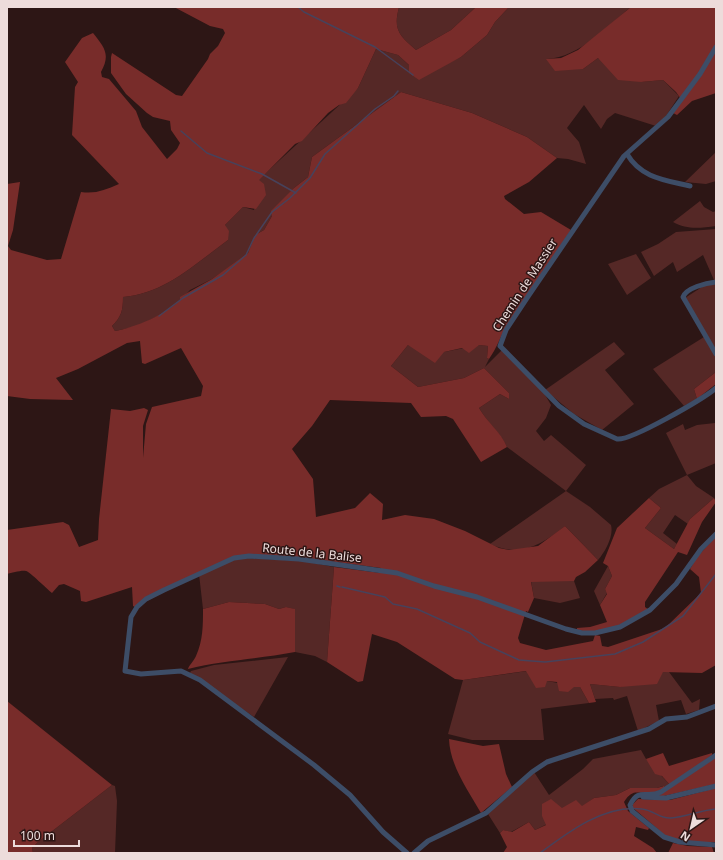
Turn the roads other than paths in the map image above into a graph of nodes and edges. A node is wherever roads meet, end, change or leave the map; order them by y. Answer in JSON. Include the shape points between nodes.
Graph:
{"nodes":[{"id":1,"x":716,"y":47,"type":"edge"},
{"id":2,"x":627,"y":154,"type":"junction"},
{"id":3,"x":690,"y":186,"type":"dead end"},
{"id":4,"x":716,"y":282,"type":"edge"},
{"id":5,"x":716,"y":354,"type":"edge"},
{"id":6,"x":716,"y":388,"type":"edge"},
{"id":7,"x":716,"y":534,"type":"edge"},
{"id":8,"x":716,"y":706,"type":"edge"},
{"id":9,"x":716,"y":755,"type":"edge"},
{"id":10,"x":716,"y":786,"type":"edge"},
{"id":11,"x":634,"y":798,"type":"junction"},
{"id":12,"x":716,"y":844,"type":"edge"},
{"id":13,"x":407,"y":853,"type":"edge"},
{"id":14,"x":414,"y":853,"type":"edge"}],
"edges":[{"from":1,"to":2,"type":"street","name":"Chemin de Massier","via":[[700,74],[668,117]]},
{"from":2,"to":3,"type":"street","via":[[635,166],[648,175]]},
{"from":2,"to":6,"type":"street","name":"Chemin de Massier","via":[[529,295],[506,330],[500,346],[559,406],[584,424],[622,440],[691,405]]},
{"from":4,"to":5,"type":"street","via":[[701,285],[682,297]]},
{"from":7,"to":13,"type":"street","name":"Route de la Balise","via":[[701,549],[676,584],[650,610],[620,627],[595,633],[582,633],[560,627],[477,597],[397,573],[249,556],[234,558],[146,599],[137,607],[131,617],[125,671],[141,674],[181,671],[200,680],[314,765],[350,796],[383,832]]},
{"from":8,"to":14,"type":"street","via":[[687,717],[666,719],[648,729],[548,762],[532,772],[486,813],[428,841]]},
{"from":9,"to":11,"type":"street","via":[[661,792],[655,795],[639,794]]},
{"from":10,"to":11,"type":"street","via":[[666,798]]},
{"from":11,"to":12,"type":"street","via":[[630,803],[631,809],[664,837],[680,842]]}]}
